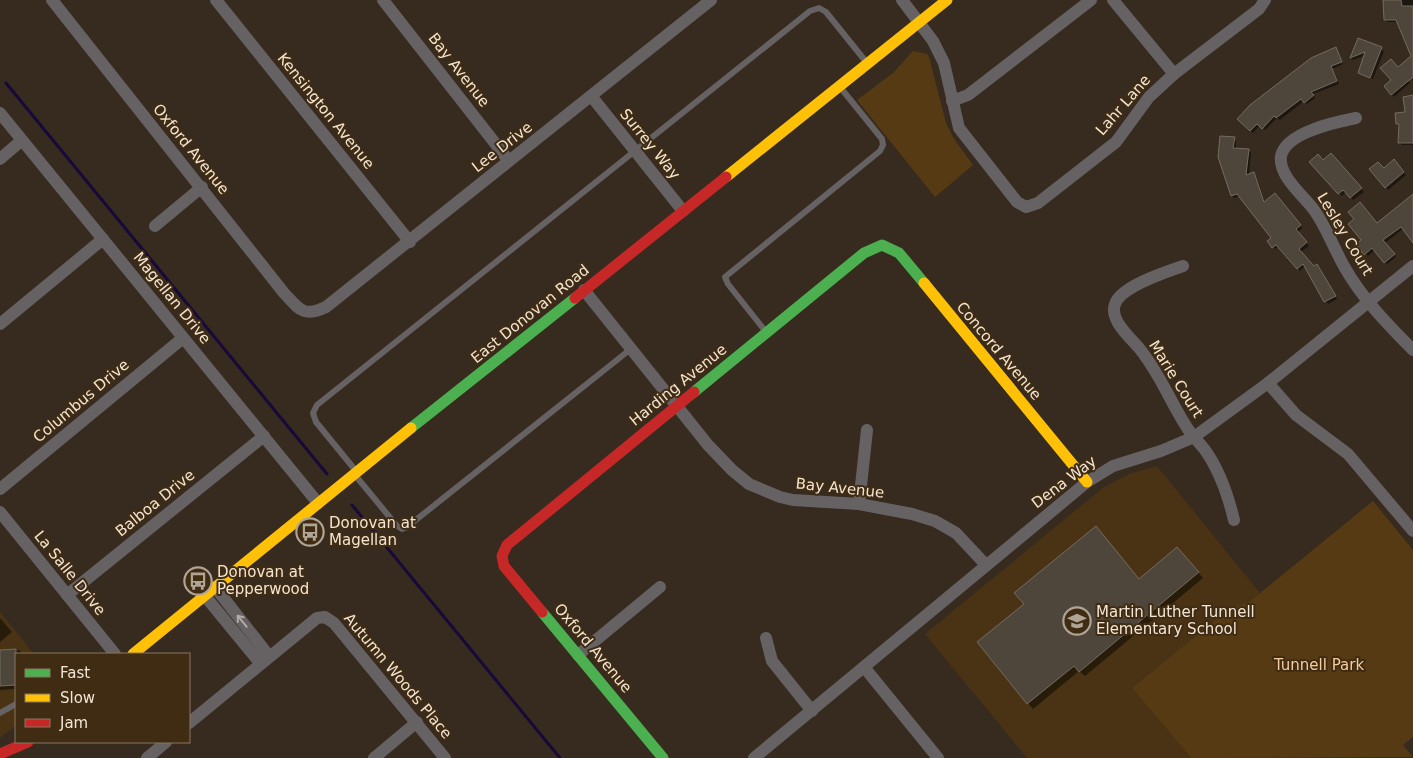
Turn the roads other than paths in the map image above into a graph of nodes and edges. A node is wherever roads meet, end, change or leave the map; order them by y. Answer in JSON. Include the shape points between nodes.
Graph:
{"nodes":[{"id":1,"x":52,"y":0,"type":"edge"},
{"id":2,"x":216,"y":0,"type":"edge"},
{"id":3,"x":383,"y":0,"type":"edge"},
{"id":4,"x":712,"y":0,"type":"edge"},
{"id":5,"x":902,"y":0,"type":"edge"},
{"id":6,"x":947,"y":0,"type":"edge"},
{"id":7,"x":1091,"y":0,"type":"edge"},
{"id":8,"x":1113,"y":0,"type":"edge"},
{"id":9,"x":1265,"y":0,"type":"edge"},
{"id":10,"x":919,"y":23,"type":"junction"},
{"id":11,"x":868,"y":64,"type":"junction"},
{"id":12,"x":1174,"y":74,"type":"junction"},
{"id":13,"x":839,"y":86,"type":"junction"},
{"id":14,"x":592,"y":97,"type":"junction"},
{"id":15,"x":952,"y":101,"type":"junction"},
{"id":16,"x":0,"y":113,"type":"edge"},
{"id":17,"x":1356,"y":118,"type":"dead end"},
{"id":18,"x":22,"y":141,"type":"junction"},
{"id":19,"x":635,"y":151,"type":"junction"},
{"id":20,"x":0,"y":159,"type":"edge"},
{"id":21,"x":510,"y":161,"type":"junction"},
{"id":22,"x":202,"y":187,"type":"junction"},
{"id":23,"x":684,"y":211,"type":"junction"},
{"id":24,"x":155,"y":226,"type":"dead end"},
{"id":25,"x":103,"y":239,"type":"junction"},
{"id":26,"x":410,"y":242,"type":"junction"},
{"id":27,"x":882,"y":245,"type":"joint"},
{"id":28,"x":1183,"y":266,"type":"dead end"},
{"id":29,"x":1413,"y":266,"type":"edge"},
{"id":30,"x":584,"y":290,"type":"junction"},
{"id":31,"x":1368,"y":301,"type":"junction"},
{"id":32,"x":309,"y":313,"type":"joint"},
{"id":33,"x":0,"y":324,"type":"edge"},
{"id":34,"x":767,"y":332,"type":"junction"},
{"id":35,"x":183,"y":338,"type":"junction"},
{"id":36,"x":632,"y":348,"type":"junction"},
{"id":37,"x":1413,"y":350,"type":"edge"},
{"id":38,"x":1268,"y":383,"type":"junction"},
{"id":39,"x":677,"y":405,"type":"junction"},
{"id":40,"x":866,"y":430,"type":"dead end"},
{"id":41,"x":264,"y":436,"type":"junction"},
{"id":42,"x":1194,"y":437,"type":"junction"},
{"id":43,"x":356,"y":473,"type":"junction"},
{"id":44,"x":1088,"y":482,"type":"junction"},
{"id":45,"x":0,"y":489,"type":"edge"},
{"id":46,"x":318,"y":503,"type":"junction"},
{"id":47,"x":859,"y":504,"type":"junction"},
{"id":48,"x":0,"y":512,"type":"edge"},
{"id":49,"x":1234,"y":520,"type":"dead end"},
{"id":50,"x":1413,"y":531,"type":"edge"},
{"id":51,"x":502,"y":556,"type":"joint"},
{"id":52,"x":986,"y":565,"type":"junction"},
{"id":53,"x":215,"y":587,"type":"junction"},
{"id":54,"x":660,"y":587,"type":"dead end"},
{"id":55,"x":67,"y":595,"type":"junction"},
{"id":56,"x":205,"y":596,"type":"junction"},
{"id":57,"x":766,"y":638,"type":"dead end"},
{"id":58,"x":114,"y":653,"type":"edge"},
{"id":59,"x":135,"y":653,"type":"edge"},
{"id":60,"x":578,"y":655,"type":"junction"},
{"id":61,"x":265,"y":659,"type":"junction"},
{"id":62,"x":864,"y":667,"type":"junction"},
{"id":63,"x":15,"y":705,"type":"edge"},
{"id":64,"x":812,"y":711,"type":"junction"},
{"id":65,"x":0,"y":713,"type":"edge"},
{"id":66,"x":190,"y":722,"type":"edge"},
{"id":67,"x":417,"y":722,"type":"junction"},
{"id":68,"x":27,"y":743,"type":"edge"},
{"id":69,"x":165,"y":743,"type":"edge"},
{"id":70,"x":0,"y":754,"type":"edge"},
{"id":71,"x":19,"y":758,"type":"edge"},
{"id":72,"x":147,"y":758,"type":"edge"},
{"id":73,"x":374,"y":758,"type":"edge"},
{"id":74,"x":445,"y":758,"type":"edge"},
{"id":75,"x":663,"y":758,"type":"edge"},
{"id":76,"x":754,"y":758,"type":"edge"},
{"id":77,"x":938,"y":758,"type":"edge"}],
"edges":[{"from":1,"to":22,"type":"street","name":"Oxford Avenue"},
{"from":2,"to":26,"type":"street","name":"Kensington Avenue"},
{"from":3,"to":21,"type":"street","name":"Bay Avenue"},
{"from":4,"to":14,"type":"street","name":"Lee Drive"},
{"from":5,"to":10,"type":"street"},
{"from":6,"to":10,"type":"street","name":"East Donovan Road"},
{"from":7,"to":15,"type":"street","via":[[968,95]]},
{"from":8,"to":12,"type":"street"},
{"from":9,"to":12,"type":"street","name":"Lahr Lane"},
{"from":10,"to":11,"type":"street","name":"East Donovan Road"},
{"from":10,"to":15,"type":"street","via":[[933,40],[944,63]]},
{"from":11,"to":13,"type":"street","name":"East Donovan Road"},
{"from":11,"to":19,"type":"lane","via":[[826,12],[819,8],[810,11]]},
{"from":12,"to":15,"type":"street","name":"Lahr Lane","via":[[1149,97],[1116,142],[1038,203],[1026,207],[1017,202],[959,128]]},
{"from":13,"to":23,"type":"street","name":"East Donovan Road"},
{"from":13,"to":34,"type":"lane","via":[[882,139],[883,145],[880,151],[725,277]]},
{"from":14,"to":19,"type":"street","name":"Surrey Way"},
{"from":14,"to":21,"type":"street","name":"Lee Drive"},
{"from":16,"to":18,"type":"street","name":"Magellan Drive"},
{"from":17,"to":31,"type":"street","name":"Lesley Court","via":[[1319,126],[1291,142],[1281,155],[1281,162],[1292,183],[1315,211],[1345,269]]},
{"from":18,"to":20,"type":"street"},
{"from":18,"to":25,"type":"street","name":"Magellan Drive"},
{"from":19,"to":23,"type":"street","name":"Surrey Way"},
{"from":19,"to":43,"type":"lane","via":[[317,405],[313,413],[316,422]]},
{"from":21,"to":26,"type":"street","name":"Lee Drive"},
{"from":22,"to":24,"type":"street"},
{"from":22,"to":32,"type":"street","name":"Oxford Avenue","via":[[284,293],[300,310]]},
{"from":23,"to":30,"type":"street","name":"East Donovan Road"},
{"from":25,"to":33,"type":"street"},
{"from":25,"to":35,"type":"street","name":"Magellan Drive"},
{"from":26,"to":32,"type":"street","name":"Lee Drive","via":[[326,307]]},
{"from":27,"to":34,"type":"street","name":"Harding Avenue","via":[[864,254]]},
{"from":27,"to":44,"type":"street","name":"Concord Avenue","via":[[899,254]]},
{"from":28,"to":42,"type":"street","name":"Marie Court","via":[[1123,293],[1114,305],[1114,313],[1119,325],[1149,361]]},
{"from":29,"to":31,"type":"street","name":"Dena Way"},
{"from":30,"to":36,"type":"street","name":"Bay Avenue"},
{"from":30,"to":43,"type":"street","name":"East Donovan Road"},
{"from":31,"to":37,"type":"street"},
{"from":31,"to":38,"type":"street","name":"Dena Way"},
{"from":34,"to":39,"type":"street","name":"Harding Avenue"},
{"from":35,"to":41,"type":"street","name":"Magellan Drive"},
{"from":35,"to":45,"type":"street","name":"Columbus Drive"},
{"from":36,"to":39,"type":"street","name":"Bay Avenue"},
{"from":36,"to":43,"type":"lane","via":[[407,527],[397,526]]},
{"from":38,"to":42,"type":"street","name":"Dena Way"},
{"from":38,"to":50,"type":"street","via":[[1296,415],[1348,454]]},
{"from":39,"to":47,"type":"street","name":"Bay Avenue","via":[[708,445],[749,484],[792,500]]},
{"from":39,"to":51,"type":"street","name":"Harding Avenue","via":[[507,545]]},
{"from":40,"to":47,"type":"street"},
{"from":41,"to":46,"type":"street","name":"Magellan Drive"},
{"from":41,"to":55,"type":"street","name":"Balboa Drive"},
{"from":42,"to":44,"type":"street","name":"Dena Way","via":[[1113,466]]},
{"from":42,"to":49,"type":"street","via":[[1206,451],[1227,491]]},
{"from":43,"to":46,"type":"street","name":"East Donovan Road"},
{"from":44,"to":52,"type":"street","name":"Dena Way"},
{"from":46,"to":53,"type":"street","name":"East Donovan Road"},
{"from":47,"to":52,"type":"street","name":"Bay Avenue","via":[[936,521],[956,533]]},
{"from":48,"to":55,"type":"street","name":"La Salle Drive"},
{"from":51,"to":60,"type":"street","name":"Oxford Avenue","via":[[504,566]]},
{"from":52,"to":62,"type":"street","name":"Dena Way"},
{"from":53,"to":56,"type":"street","name":"East Donovan Road"},
{"from":61,"to":53,"type":"street","one_way":true},
{"from":54,"to":60,"type":"street"},
{"from":55,"to":58,"type":"street","name":"La Salle Drive"},
{"from":56,"to":59,"type":"street","name":"East Donovan Road"},
{"from":56,"to":61,"type":"street"},
{"from":57,"to":64,"type":"street","via":[[772,661]]},
{"from":60,"to":75,"type":"street","name":"Oxford Avenue"},
{"from":61,"to":66,"type":"street"},
{"from":61,"to":67,"type":"street","name":"Autumn Woods Place","via":[[317,618],[324,617],[334,623]]},
{"from":62,"to":64,"type":"street","name":"Dena Way"},
{"from":62,"to":77,"type":"street"},
{"from":63,"to":65,"type":"lane"},
{"from":64,"to":76,"type":"street","name":"Dena Way"},
{"from":67,"to":73,"type":"street"},
{"from":67,"to":74,"type":"street","name":"Autumn Woods Place"},
{"from":68,"to":70,"type":"street"},
{"from":68,"to":71,"type":"street"},
{"from":69,"to":72,"type":"street"}]}
